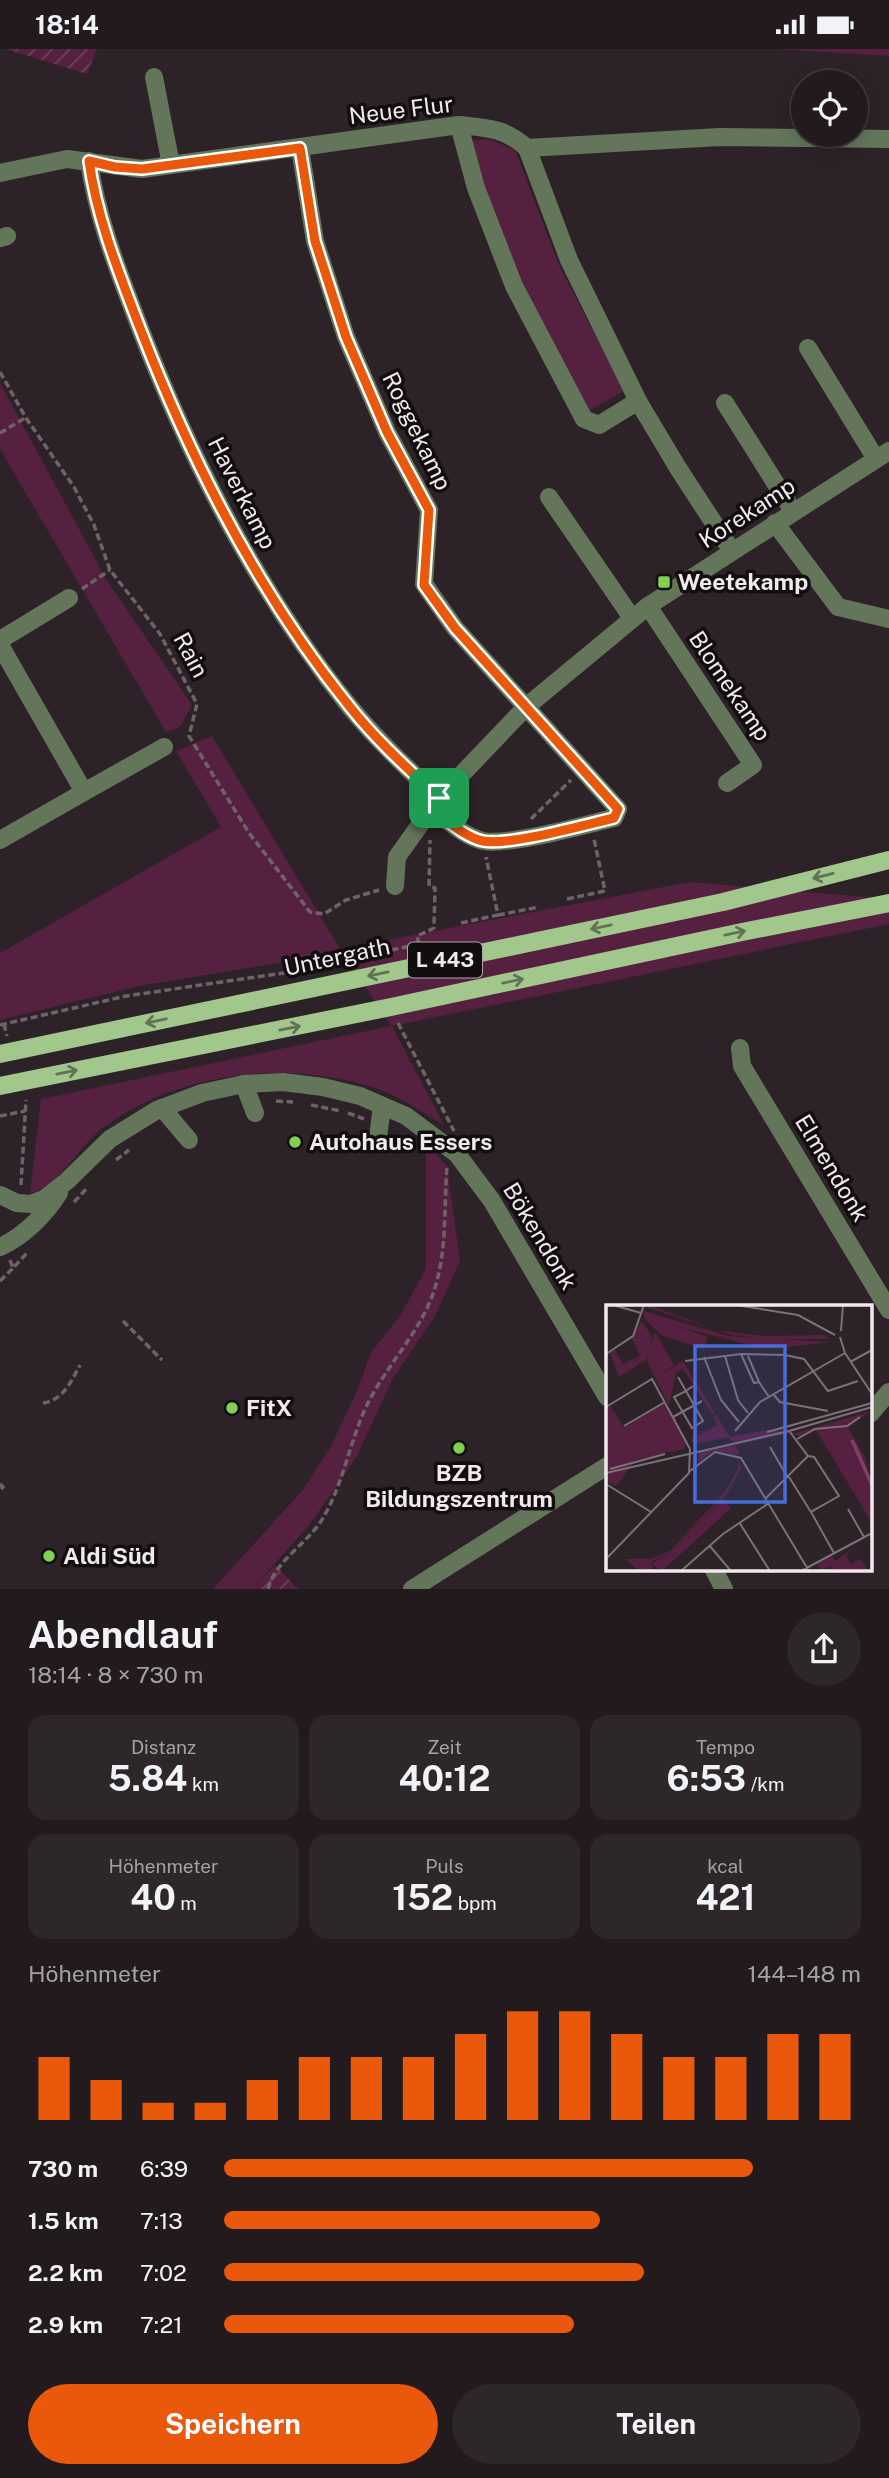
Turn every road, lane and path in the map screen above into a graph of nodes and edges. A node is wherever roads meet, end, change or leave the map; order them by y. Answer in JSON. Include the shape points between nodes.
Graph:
{"nodes":[{"id":1,"x":154,"y":77,"type":"dead end"},
{"id":2,"x":459,"y":125,"type":"junction"},
{"id":3,"x":889,"y":139,"type":"edge"},
{"id":4,"x":300,"y":148,"type":"junction"},
{"id":5,"x":527,"y":148,"type":"junction"},
{"id":6,"x":89,"y":161,"type":"junction"},
{"id":7,"x":172,"y":165,"type":"junction"},
{"id":8,"x":0,"y":173,"type":"edge"},
{"id":9,"x":808,"y":348,"type":"dead end"},
{"id":10,"x":0,"y":372,"type":"edge"},
{"id":11,"x":638,"y":401,"type":"junction"},
{"id":12,"x":725,"y":403,"type":"dead end"},
{"id":13,"x":26,"y":418,"type":"junction"},
{"id":14,"x":0,"y":433,"type":"edge"},
{"id":15,"x":882,"y":455,"type":"edge"},
{"id":16,"x":549,"y":497,"type":"dead end"},
{"id":17,"x":793,"y":511,"type":"junction"},
{"id":18,"x":775,"y":523,"type":"junction"},
{"id":19,"x":732,"y":551,"type":"junction"},
{"id":20,"x":110,"y":570,"type":"junction"},
{"id":21,"x":69,"y":598,"type":"joint"},
{"id":22,"x":648,"y":606,"type":"junction"},
{"id":23,"x":632,"y":618,"type":"junction"},
{"id":24,"x":889,"y":619,"type":"edge"},
{"id":25,"x":0,"y":640,"type":"edge"},
{"id":26,"x":0,"y":645,"type":"edge"},
{"id":27,"x":526,"y":707,"type":"junction"},
{"id":28,"x":164,"y":747,"type":"dead end"},
{"id":29,"x":583,"y":768,"type":"junction"},
{"id":30,"x":727,"y":783,"type":"dead end"},
{"id":31,"x":84,"y":792,"type":"junction"},
{"id":32,"x":435,"y":803,"type":"junction"},
{"id":33,"x":590,"y":823,"type":"junction"},
{"id":34,"x":0,"y":840,"type":"edge"},
{"id":35,"x":510,"y":840,"type":"junction"},
{"id":36,"x":483,"y":841,"type":"junction"},
{"id":37,"x":889,"y":860,"type":"edge"},
{"id":38,"x":395,"y":886,"type":"joint"},
{"id":39,"x":567,"y":899,"type":"dead end"},
{"id":40,"x":889,"y":903,"type":"edge"},
{"id":41,"x":539,"y":907,"type":"dead end"},
{"id":42,"x":498,"y":915,"type":"junction"},
{"id":43,"x":461,"y":923,"type":"dead end"},
{"id":44,"x":419,"y":944,"type":"dead end"},
{"id":45,"x":0,"y":1025,"type":"edge"},
{"id":46,"x":740,"y":1048,"type":"dead end"},
{"id":47,"x":0,"y":1054,"type":"edge"},
{"id":48,"x":244,"y":1084,"type":"junction"},
{"id":49,"x":0,"y":1086,"type":"edge"},
{"id":50,"x":26,"y":1100,"type":"dead end"},
{"id":51,"x":382,"y":1105,"type":"junction"},
{"id":52,"x":162,"y":1108,"type":"junction"},
{"id":53,"x":252,"y":1108,"type":"joint"},
{"id":54,"x":26,"y":1111,"type":"junction"},
{"id":55,"x":0,"y":1116,"type":"edge"},
{"id":56,"x":379,"y":1131,"type":"joint"},
{"id":57,"x":189,"y":1140,"type":"dead end"},
{"id":58,"x":135,"y":1145,"type":"dead end"},
{"id":59,"x":449,"y":1158,"type":"junction"},
{"id":60,"x":106,"y":1167,"type":"dead end"},
{"id":61,"x":454,"y":1173,"type":"dead end"},
{"id":62,"x":97,"y":1177,"type":"dead end"},
{"id":63,"x":67,"y":1181,"type":"junction"},
{"id":64,"x":0,"y":1195,"type":"edge"},
{"id":65,"x":17,"y":1203,"type":"junction"},
{"id":66,"x":69,"y":1208,"type":"dead end"},
{"id":67,"x":3,"y":1246,"type":"edge"},
{"id":68,"x":32,"y":1248,"type":"dead end"},
{"id":69,"x":13,"y":1268,"type":"junction"},
{"id":70,"x":0,"y":1281,"type":"edge"},
{"id":71,"x":889,"y":1310,"type":"edge"},
{"id":72,"x":123,"y":1321,"type":"dead end"},
{"id":73,"x":162,"y":1360,"type":"dead end"},
{"id":74,"x":80,"y":1365,"type":"dead end"},
{"id":75,"x":889,"y":1392,"type":"edge"},
{"id":76,"x":606,"y":1395,"type":"edge"},
{"id":77,"x":43,"y":1403,"type":"dead end"},
{"id":78,"x":872,"y":1412,"type":"edge"},
{"id":79,"x":606,"y":1467,"type":"edge"},
{"id":80,"x":0,"y":1484,"type":"edge"},
{"id":81,"x":0,"y":1490,"type":"edge"},
{"id":82,"x":715,"y":1571,"type":"edge"},
{"id":83,"x":268,"y":1589,"type":"edge"},
{"id":84,"x":412,"y":1589,"type":"edge"},
{"id":85,"x":724,"y":1589,"type":"edge"}],
"edges":[{"from":1,"to":7,"type":"street"},
{"from":2,"to":4,"type":"street","name":"Neue Flur"},
{"from":2,"to":5,"type":"street","name":"Neue Flur","via":[[513,135]]},
{"from":2,"to":11,"type":"street","via":[[476,188],[514,286],[584,419],[599,425]]},
{"from":3,"to":5,"type":"street","via":[[720,137]]},
{"from":4,"to":7,"type":"street","name":"Neue Flur"},
{"from":4,"to":27,"type":"street","name":"Roggekamp","via":[[315,241],[346,337],[387,432],[429,510],[424,585],[455,628]]},
{"from":5,"to":11,"type":"street","via":[[569,260]]},
{"from":6,"to":7,"type":"street","name":"Neue Flur","via":[[142,169]]},
{"from":6,"to":8,"type":"street","name":"Neue Flur","via":[[67,159]]},
{"from":6,"to":32,"type":"street","name":"Haverkamp","via":[[93,194],[151,358],[204,476],[262,584],[351,708]]},
{"from":9,"to":15,"type":"street"},
{"from":10,"to":13,"type":"path","name":"Rain"},
{"from":11,"to":19,"type":"street"},
{"from":12,"to":17,"type":"street"},
{"from":13,"to":14,"type":"path"},
{"from":13,"to":20,"type":"path","name":"Rain","via":[[74,487]]},
{"from":15,"to":17,"type":"street","name":"Korekamp"},
{"from":16,"to":23,"type":"street"},
{"from":17,"to":18,"type":"street","name":"Korekamp"},
{"from":18,"to":19,"type":"street","name":"Korekamp"},
{"from":18,"to":24,"type":"street","via":[[838,607]]},
{"from":19,"to":22,"type":"street","name":"Korekamp"},
{"from":20,"to":21,"type":"path"},
{"from":20,"to":38,"type":"path","name":"Rain","via":[[160,633],[197,704],[189,736],[249,833],[310,912],[324,914],[346,899]]},
{"from":21,"to":25,"type":"street"},
{"from":22,"to":23,"type":"street","name":"Korekamp"},
{"from":22,"to":30,"type":"street","name":"Blomekamp","via":[[753,765]]},
{"from":23,"to":27,"type":"street","name":"Korekamp"},
{"from":26,"to":31,"type":"street"},
{"from":27,"to":29,"type":"street"},
{"from":27,"to":32,"type":"street","name":"Korekamp"},
{"from":28,"to":31,"type":"street"},
{"from":29,"to":33,"type":"street","via":[[618,809],[614,818]]},
{"from":29,"to":35,"type":"path"},
{"from":31,"to":34,"type":"street"},
{"from":32,"to":36,"type":"street"},
{"from":32,"to":38,"type":"street","name":"Korekamp","via":[[397,857]]},
{"from":33,"to":35,"type":"street"},
{"from":33,"to":39,"type":"path","via":[[605,891]]},
{"from":35,"to":36,"type":"street"},
{"from":36,"to":42,"type":"path"},
{"from":37,"to":47,"type":"main road","name":"Untergath","number":"L 443","one_way":true,"via":[[723,902]]},
{"from":49,"to":40,"type":"main road","number":"L 443","one_way":true},
{"from":41,"to":42,"type":"path"},
{"from":42,"to":43,"type":"path"},
{"from":44,"to":45,"type":"path","via":[[290,972],[126,996]]},
{"from":46,"to":71,"type":"street","name":"Elmendonk","via":[[742,1066]]},
{"from":48,"to":51,"type":"street","name":"Bökendonk","via":[[284,1082],[323,1087]]},
{"from":48,"to":52,"type":"street","name":"Bökendonk"},
{"from":48,"to":53,"type":"street"},
{"from":50,"to":54,"type":"path"},
{"from":51,"to":56,"type":"street"},
{"from":51,"to":59,"type":"street","name":"Bökendonk","via":[[407,1116]]},
{"from":52,"to":57,"type":"street"},
{"from":52,"to":63,"type":"street","name":"Bökendonk","via":[[110,1139]]},
{"from":53,"to":56,"type":"path","via":[[259,1100],[304,1103],[349,1113]]},
{"from":54,"to":55,"type":"path"},
{"from":54,"to":65,"type":"path"},
{"from":58,"to":60,"type":"path"},
{"from":59,"to":61,"type":"path"},
{"from":59,"to":76,"type":"street","name":"Bökendonk","via":[[457,1154],[492,1201]]},
{"from":59,"to":83,"type":"path","via":[[443,1210],[445,1245],[424,1314],[381,1377],[351,1444],[340,1486],[321,1521],[278,1568]]},
{"from":62,"to":66,"type":"path"},
{"from":63,"to":65,"type":"street","name":"Bökendonk","via":[[44,1199]]},
{"from":63,"to":67,"type":"street","name":"Bökendonk","via":[[52,1205]]},
{"from":64,"to":65,"type":"street"},
{"from":67,"to":69,"type":"path"},
{"from":68,"to":69,"type":"path"},
{"from":69,"to":70,"type":"path"},
{"from":72,"to":73,"type":"path"},
{"from":74,"to":77,"type":"path","via":[[61,1395],[54,1402]]},
{"from":75,"to":78,"type":"street"},
{"from":79,"to":84,"type":"street"},
{"from":80,"to":81,"type":"path"},
{"from":82,"to":85,"type":"street"}]}
